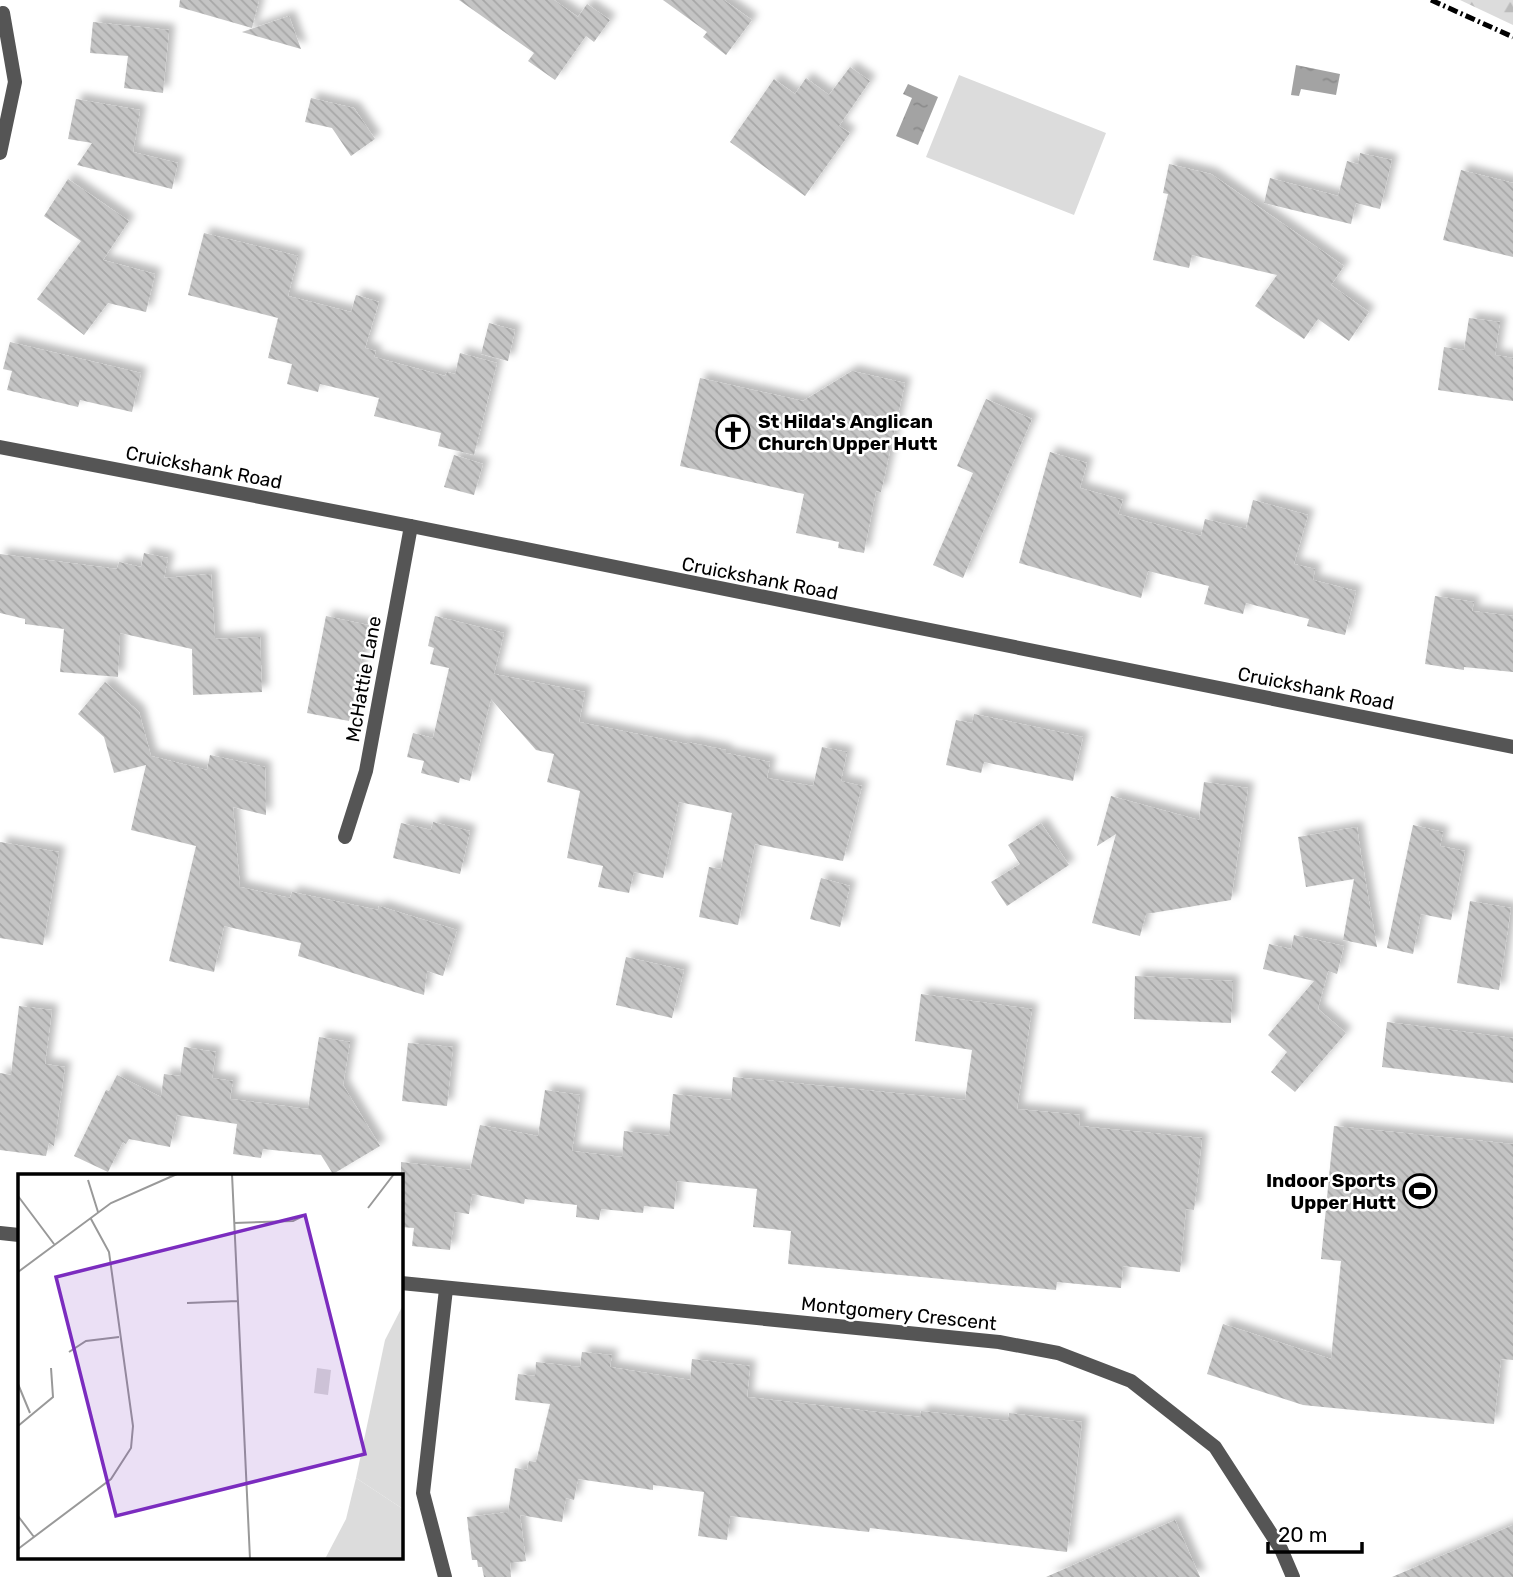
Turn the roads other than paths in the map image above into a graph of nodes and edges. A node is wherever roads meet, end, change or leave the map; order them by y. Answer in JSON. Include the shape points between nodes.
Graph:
{"nodes":[{"id":1,"x":3,"y":13,"type":"dead end"},
{"id":2,"x":0,"y":153,"type":"edge"},
{"id":3,"x":0,"y":447,"type":"edge"},
{"id":4,"x":411,"y":526,"type":"junction"},
{"id":5,"x":1513,"y":747,"type":"edge"},
{"id":6,"x":345,"y":837,"type":"dead end"},
{"id":7,"x":0,"y":1233,"type":"edge"},
{"id":8,"x":18,"y":1235,"type":"edge"},
{"id":9,"x":402,"y":1283,"type":"edge"},
{"id":10,"x":446,"y":1289,"type":"junction"},
{"id":11,"x":445,"y":1577,"type":"edge"},
{"id":12,"x":1293,"y":1577,"type":"edge"}],
"edges":[{"from":1,"to":2,"type":"street","via":[[15,82]]},
{"from":3,"to":4,"type":"street","name":"Cruickshank Road"},
{"from":4,"to":5,"type":"street","name":"Cruickshank Road"},
{"from":4,"to":6,"type":"street","name":"McHattie Lane","via":[[366,771]]},
{"from":7,"to":8,"type":"street"},
{"from":9,"to":10,"type":"street","name":"Montgomery Crescent"},
{"from":10,"to":11,"type":"street","via":[[423,1493]]},
{"from":10,"to":12,"type":"street","name":"Montgomery Crescent","via":[[999,1342],[1058,1353],[1131,1381],[1215,1447],[1282,1549]]}]}
